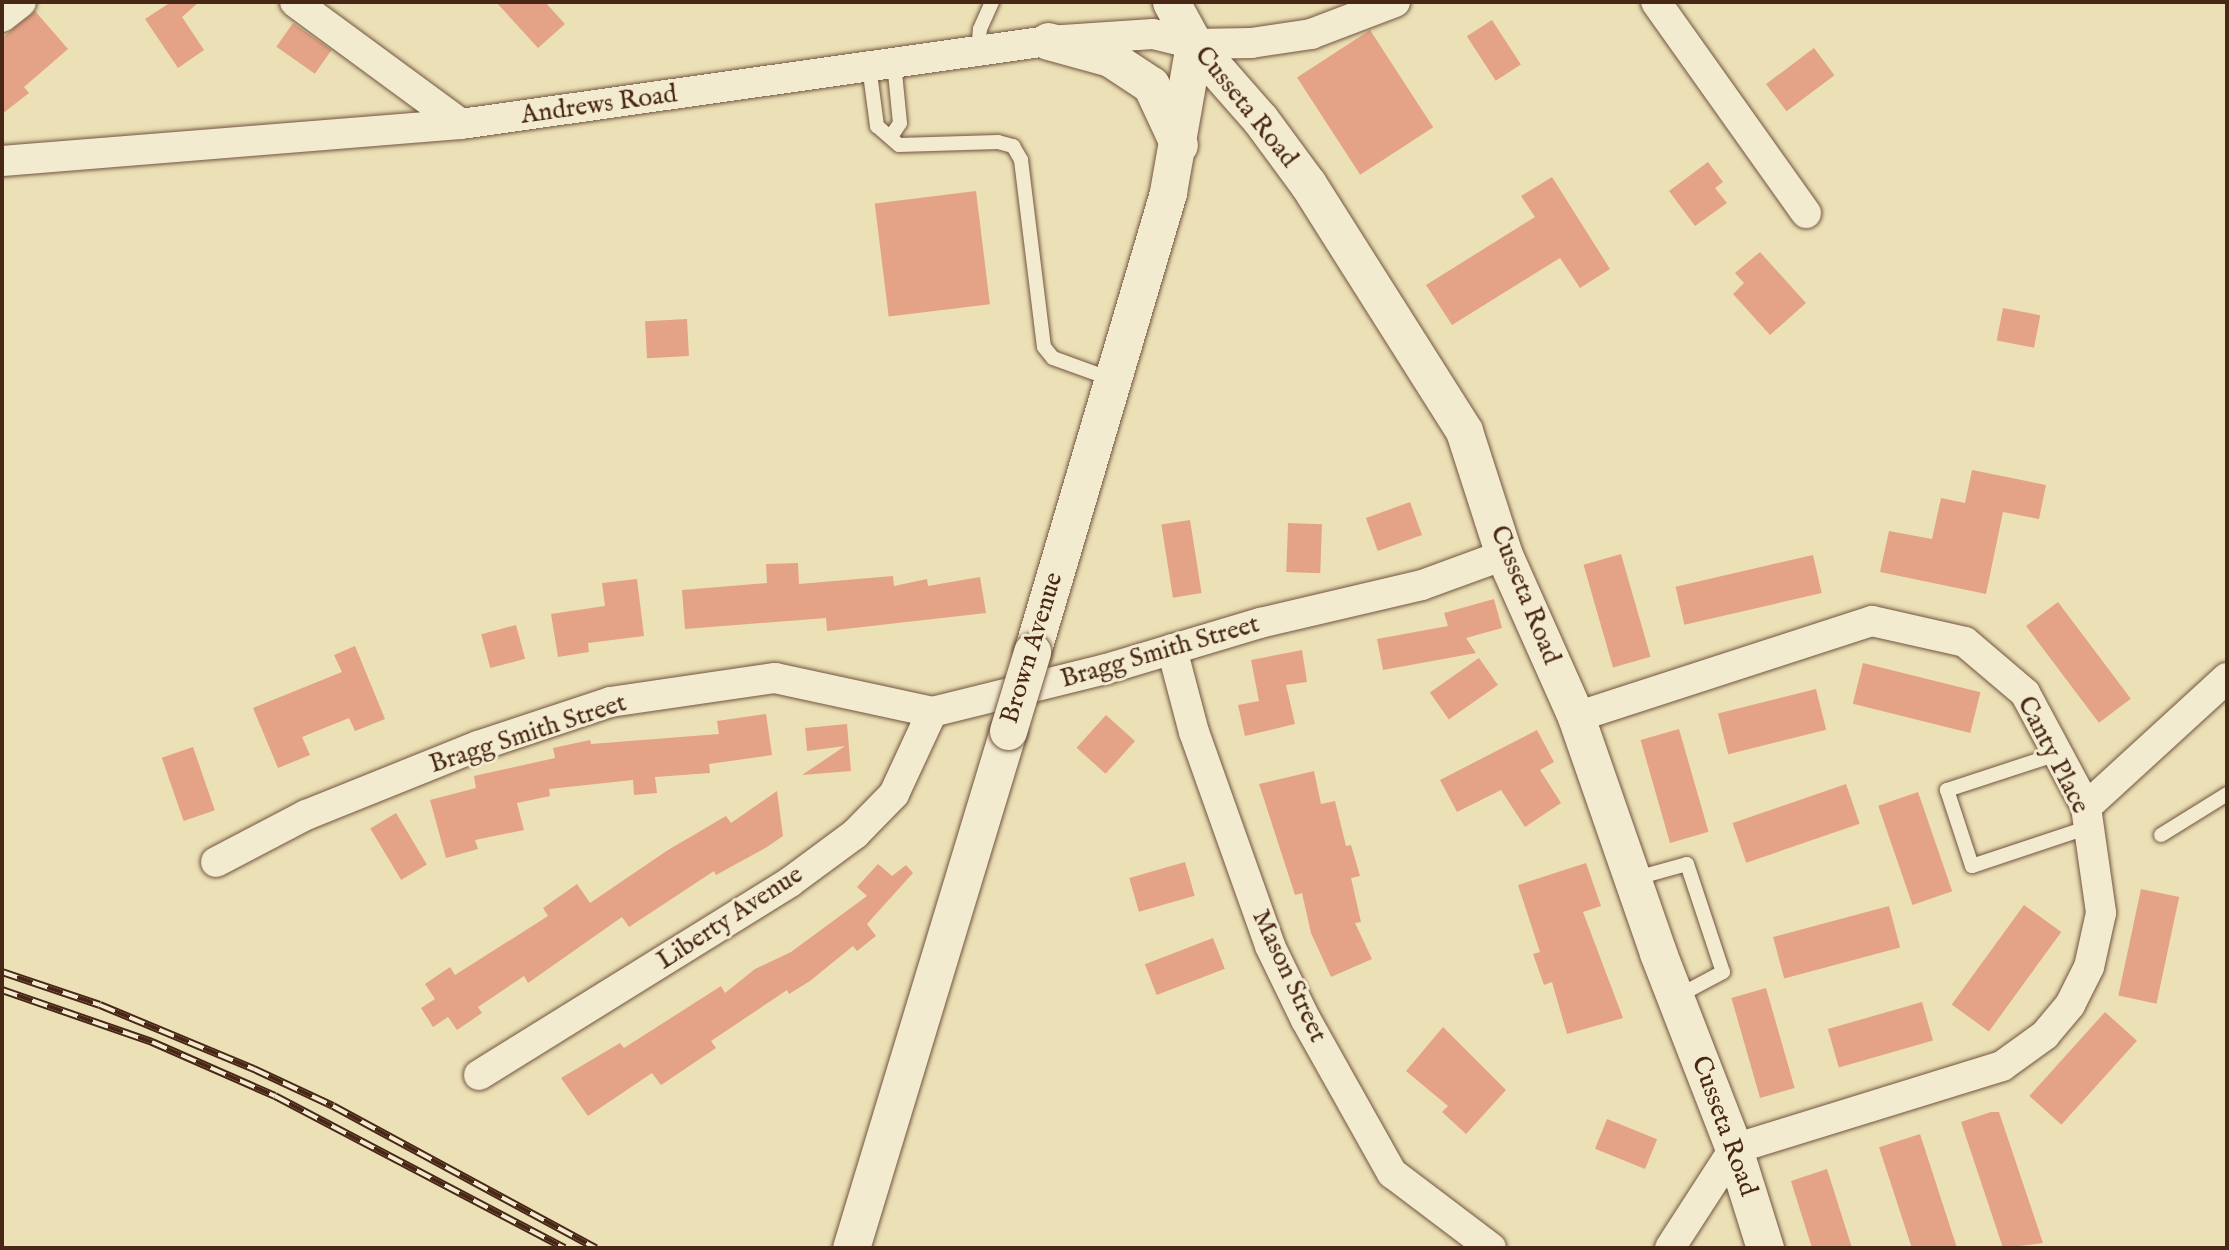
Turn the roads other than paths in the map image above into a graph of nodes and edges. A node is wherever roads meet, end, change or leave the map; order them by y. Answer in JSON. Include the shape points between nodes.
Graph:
{"nodes":[{"id":1,"x":21,"y":2,"type":"edge"},
{"id":2,"x":295,"y":2,"type":"edge"},
{"id":3,"x":992,"y":2,"type":"edge"},
{"id":4,"x":1171,"y":2,"type":"edge"},
{"id":5,"x":1395,"y":2,"type":"edge"},
{"id":6,"x":1656,"y":2,"type":"edge"},
{"id":7,"x":2,"y":17,"type":"edge"},
{"id":8,"x":1048,"y":41,"type":"junction"},
{"id":9,"x":1194,"y":44,"type":"junction"},
{"id":10,"x":978,"y":51,"type":"junction"},
{"id":11,"x":881,"y":64,"type":"junction"},
{"id":12,"x":461,"y":124,"type":"junction"},
{"id":13,"x":891,"y":135,"type":"junction"},
{"id":14,"x":1179,"y":145,"type":"junction"},
{"id":15,"x":2,"y":161,"type":"edge"},
{"id":16,"x":1806,"y":213,"type":"dead end"},
{"id":17,"x":1112,"y":379,"type":"junction"},
{"id":18,"x":1504,"y":555,"type":"junction"},
{"id":19,"x":1172,"y":649,"type":"junction"},
{"id":20,"x":2225,"y":685,"type":"edge"},
{"id":21,"x":932,"y":712,"type":"junction"},
{"id":22,"x":1576,"y":717,"type":"junction"},
{"id":23,"x":2057,"y":754,"type":"junction"},
{"id":24,"x":2227,"y":794,"type":"edge"},
{"id":25,"x":2087,"y":817,"type":"junction"},
{"id":26,"x":2161,"y":835,"type":"dead end"},
{"id":27,"x":216,"y":862,"type":"dead end"},
{"id":28,"x":1633,"y":879,"type":"junction"},
{"id":29,"x":1676,"y":997,"type":"junction"},
{"id":30,"x":479,"y":1075,"type":"dead end"},
{"id":31,"x":1734,"y":1149,"type":"junction"},
{"id":32,"x":851,"y":1248,"type":"edge"},
{"id":33,"x":1490,"y":1248,"type":"edge"},
{"id":34,"x":1670,"y":1248,"type":"edge"},
{"id":35,"x":1765,"y":1248,"type":"edge"}],
"edges":[{"from":1,"to":7,"type":"street"},
{"from":2,"to":12,"type":"street"},
{"from":3,"to":10,"type":"lane","via":[[980,29]]},
{"from":4,"to":9,"type":"street","name":"Cusseta Road"},
{"from":5,"to":9,"type":"street","name":"Andrews Road","via":[[1311,34],[1251,43]]},
{"from":6,"to":16,"type":"street"},
{"from":8,"to":9,"type":"street","name":"Andrews Road","via":[[1153,34]]},
{"from":8,"to":10,"type":"street","name":"Andrews Road"},
{"from":8,"to":14,"type":"street","via":[[1110,58],[1151,85]]},
{"from":9,"to":14,"type":"street","name":"Brown Avenue"},
{"from":9,"to":18,"type":"street","name":"Cusseta Road","via":[[1308,184],[1464,431]]},
{"from":10,"to":11,"type":"street","name":"Andrews Road"},
{"from":11,"to":12,"type":"street","name":"Andrews Road"},
{"from":11,"to":13,"type":"lane","via":[[900,123]]},
{"from":11,"to":13,"type":"lane","via":[[877,126]]},
{"from":12,"to":15,"type":"street","name":"Andrews Road"},
{"from":13,"to":17,"type":"lane","via":[[899,145],[912,147],[998,142],[1013,146],[1021,160],[1044,347],[1054,358]]},
{"from":14,"to":17,"type":"street","name":"Brown Avenue"},
{"from":17,"to":32,"type":"street","name":"Brown Avenue","bridge":true},
{"from":18,"to":19,"type":"street","name":"Bragg Smith Street","via":[[1422,585]]},
{"from":18,"to":22,"type":"street","name":"Cusseta Road"},
{"from":19,"to":21,"type":"street","name":"Bragg Smith Street"},
{"from":19,"to":33,"type":"street","name":"Mason Street","via":[[1194,732],[1270,946],[1306,1020],[1392,1173]]},
{"from":20,"to":25,"type":"street"},
{"from":21,"to":27,"type":"street","name":"Bragg Smith Street","via":[[775,678],[610,702],[478,746],[306,815]]},
{"from":21,"to":30,"type":"street","name":"Liberty Avenue","via":[[894,794],[855,834],[790,881]]},
{"from":22,"to":23,"type":"street","name":"Canty Place","via":[[1872,621],[1965,642],[2025,693]]},
{"from":22,"to":28,"type":"street","name":"Cusseta Road"},
{"from":23,"to":25,"type":"street","name":"Canty Place"},
{"from":23,"to":25,"type":"lane","via":[[1947,790],[1972,866]]},
{"from":24,"to":26,"type":"lane"},
{"from":25,"to":31,"type":"street","name":"Canty Place","via":[[2101,913],[2089,967],[2070,1005],[2045,1035],[2002,1066]]},
{"from":28,"to":29,"type":"street","name":"Cusseta Road"},
{"from":28,"to":29,"type":"lane","via":[[1686,864],[1723,972]]},
{"from":29,"to":31,"type":"street","name":"Cusseta Road"},
{"from":31,"to":34,"type":"street"},
{"from":31,"to":35,"type":"street","name":"Cusseta Road"}]}
